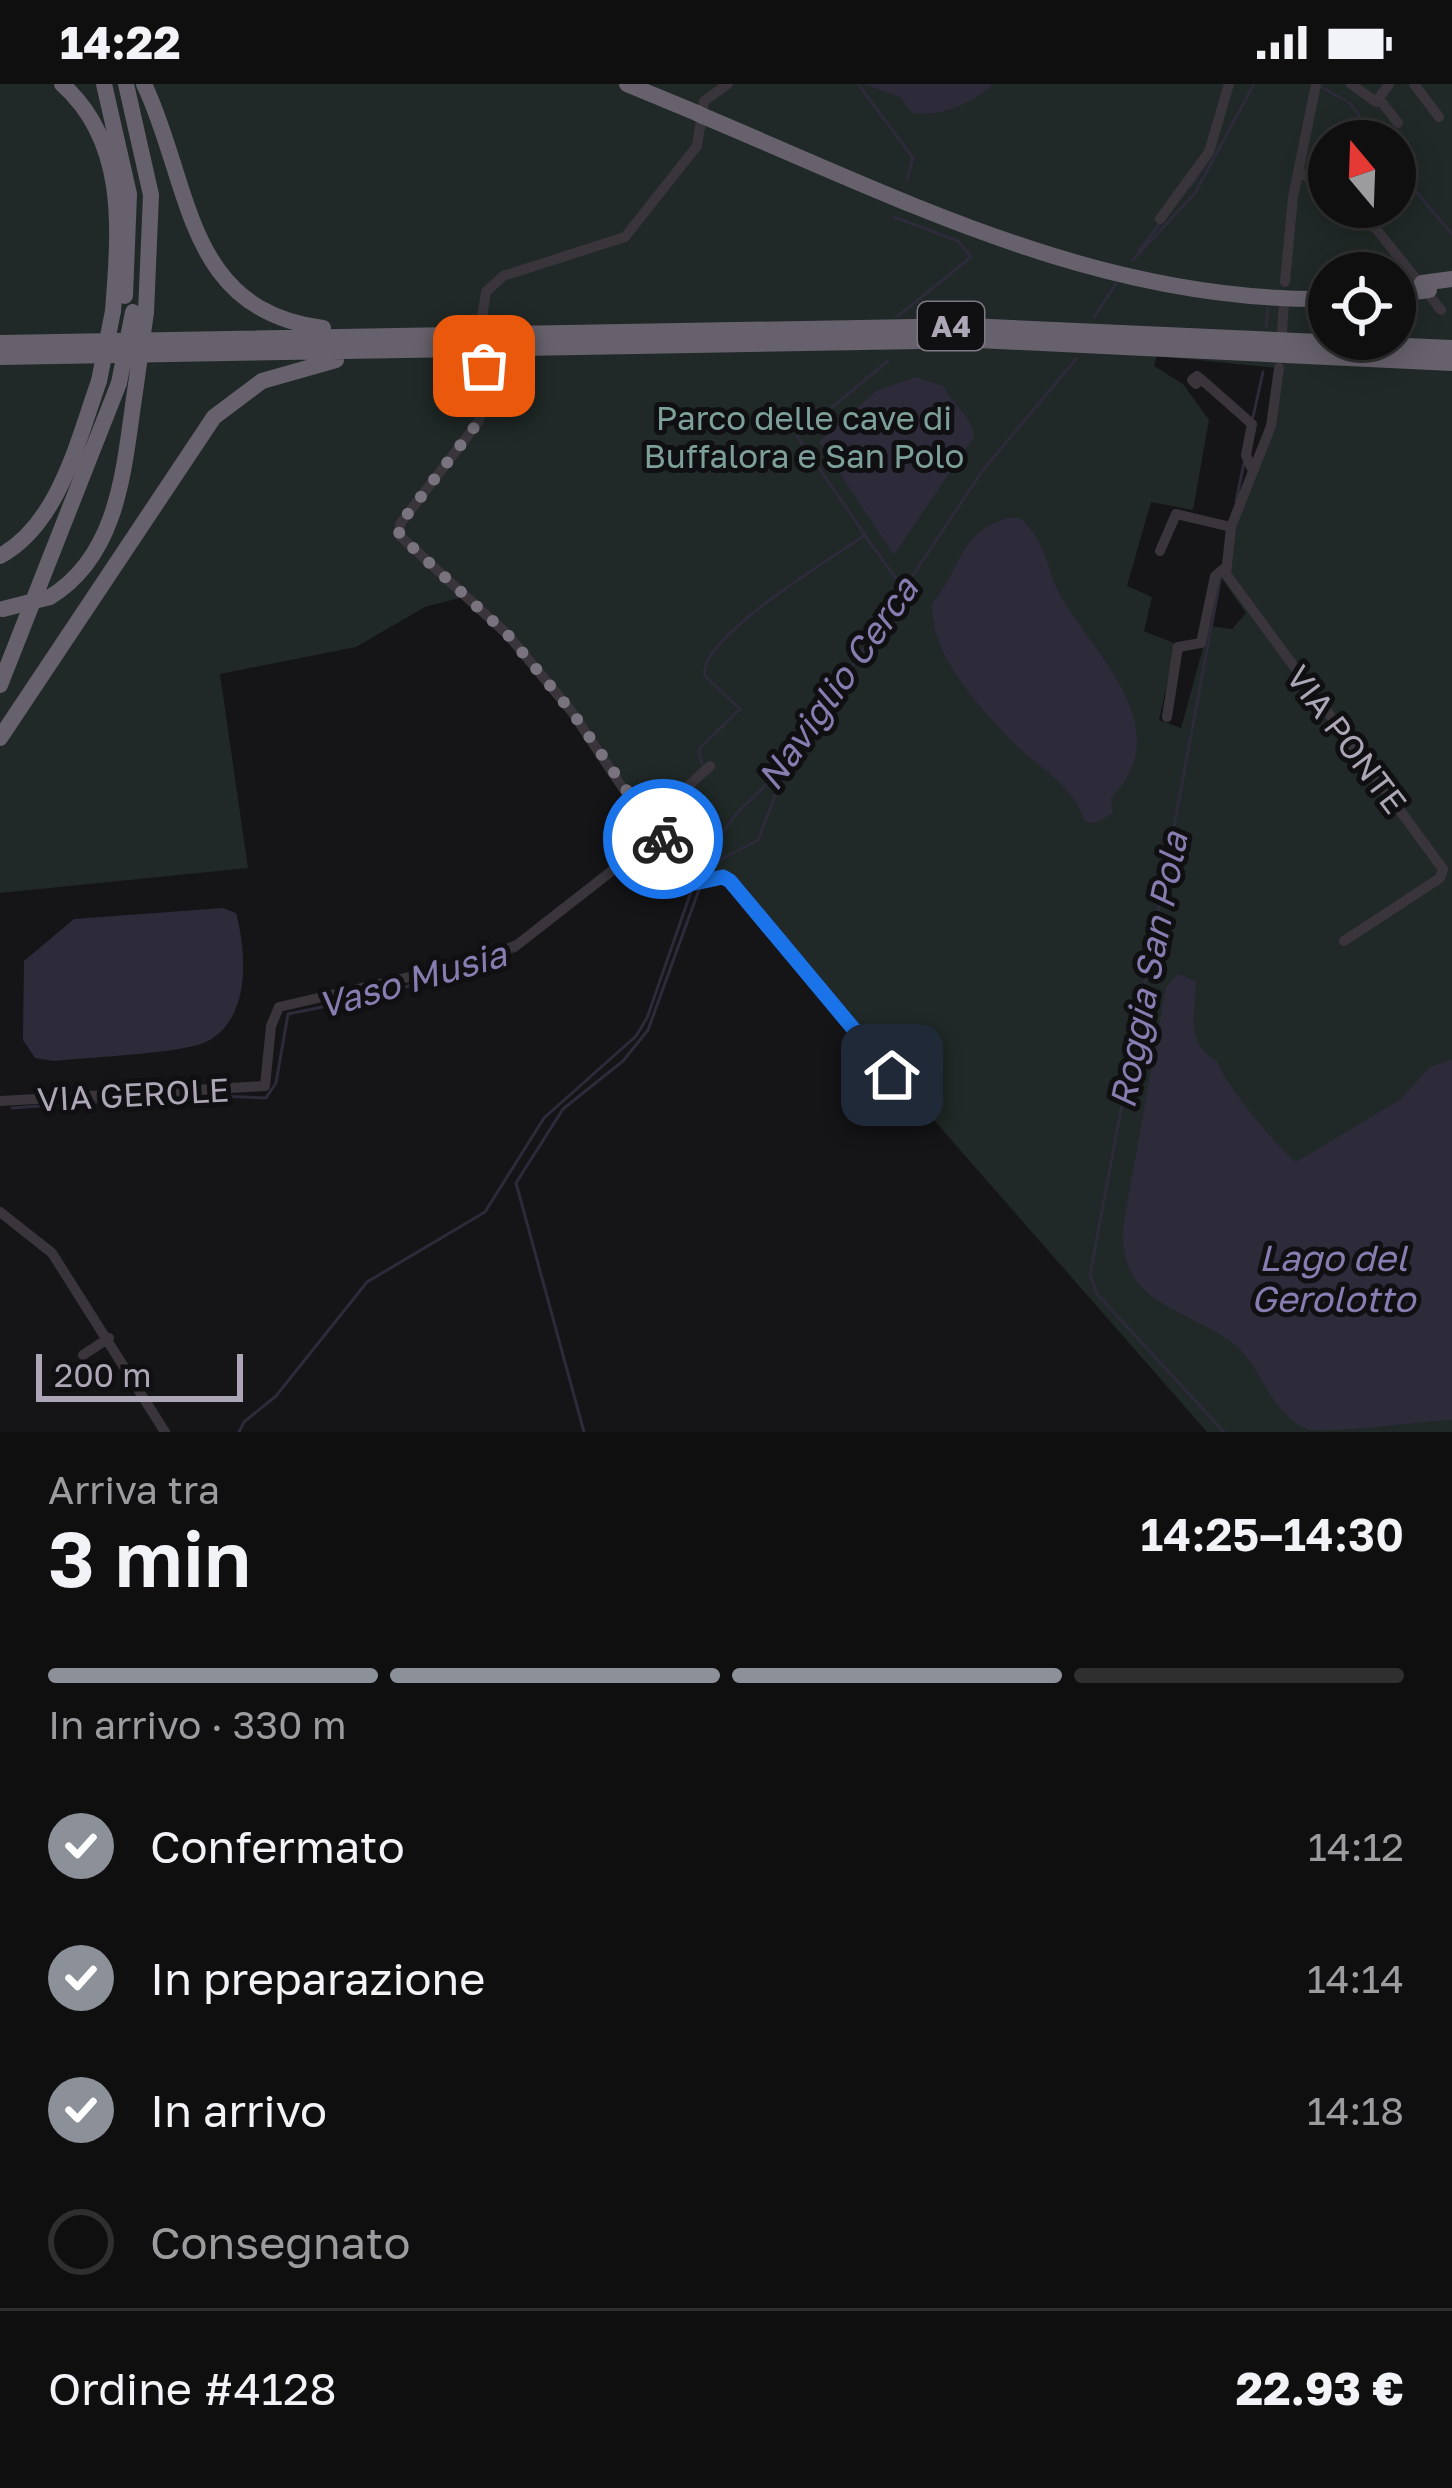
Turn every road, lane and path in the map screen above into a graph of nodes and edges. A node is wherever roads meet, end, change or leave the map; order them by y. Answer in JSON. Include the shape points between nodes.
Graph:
{"nodes":[{"id":1,"x":62,"y":84,"type":"edge"},
{"id":2,"x":91,"y":84,"type":"edge"},
{"id":3,"x":104,"y":84,"type":"edge"},
{"id":4,"x":114,"y":84,"type":"edge"},
{"id":5,"x":126,"y":84,"type":"edge"},
{"id":6,"x":144,"y":84,"type":"edge"},
{"id":7,"x":627,"y":84,"type":"edge"},
{"id":8,"x":646,"y":84,"type":"edge"},
{"id":9,"x":728,"y":84,"type":"edge"},
{"id":10,"x":1228,"y":84,"type":"edge"},
{"id":11,"x":1352,"y":84,"type":"edge"},
{"id":12,"x":1388,"y":84,"type":"edge"},
{"id":13,"x":1414,"y":84,"type":"edge"},
{"id":14,"x":1316,"y":87,"type":"edge"},
{"id":15,"x":1380,"y":100,"type":"junction"},
{"id":16,"x":701,"y":111,"type":"junction"},
{"id":17,"x":1439,"y":117,"type":"dead end"},
{"id":18,"x":1396,"y":120,"type":"edge"},
{"id":19,"x":120,"y":136,"type":"junction"},
{"id":20,"x":1299,"y":171,"type":"junction"},
{"id":21,"x":1308,"y":178,"type":"edge"},
{"id":22,"x":1160,"y":220,"type":"dead end"},
{"id":23,"x":1375,"y":228,"type":"edge"},
{"id":24,"x":1285,"y":282,"type":"dead end"},
{"id":25,"x":1452,"y":283,"type":"edge"},
{"id":26,"x":1416,"y":288,"type":"edge"},
{"id":27,"x":1308,"y":292,"type":"edge"},
{"id":28,"x":1284,"y":304,"type":"dead end"},
{"id":29,"x":1441,"y":310,"type":"dead end"},
{"id":30,"x":129,"y":311,"type":"junction"},
{"id":31,"x":1282,"y":332,"type":"dead end"},
{"id":32,"x":450,"y":341,"type":"junction"},
{"id":33,"x":1452,"y":347,"type":"edge"},
{"id":34,"x":2,"y":350,"type":"edge"},
{"id":35,"x":1452,"y":363,"type":"edge"},
{"id":36,"x":1279,"y":368,"type":"dead end"},
{"id":37,"x":1201,"y":379,"type":"dead end"},
{"id":38,"x":116,"y":383,"type":"junction"},
{"id":39,"x":1251,"y":467,"type":"junction"},
{"id":40,"x":1231,"y":527,"type":"junction"},
{"id":41,"x":1160,"y":551,"type":"dead end"},
{"id":42,"x":0,"y":556,"type":"edge"},
{"id":43,"x":1227,"y":566,"type":"junction"},
{"id":44,"x":2,"y":608,"type":"edge"},
{"id":45,"x":0,"y":656,"type":"edge"},
{"id":46,"x":0,"y":686,"type":"edge"},
{"id":47,"x":1167,"y":717,"type":"dead end"},
{"id":48,"x":0,"y":738,"type":"edge"},
{"id":49,"x":710,"y":766,"type":"dead end"},
{"id":50,"x":649,"y":828,"type":"junction"},
{"id":51,"x":1344,"y":941,"type":"dead end"},
{"id":52,"x":892,"y":1075,"type":"dead end"},
{"id":53,"x":0,"y":1101,"type":"edge"},
{"id":54,"x":0,"y":1212,"type":"edge"},
{"id":55,"x":109,"y":1338,"type":"junction"},
{"id":56,"x":83,"y":1355,"type":"dead end"},
{"id":57,"x":165,"y":1432,"type":"edge"}],
"edges":[{"from":1,"to":30,"type":"highway","via":[[91,120],[111,166]]},
{"from":2,"to":19,"type":"highway"},
{"from":3,"to":19,"type":"highway"},
{"from":4,"to":30,"type":"highway","via":[[138,193]]},
{"from":5,"to":30,"type":"highway","via":[[151,195]]},
{"from":6,"to":32,"type":"highway","via":[[198,239],[243,298],[303,326]]},
{"from":7,"to":16,"type":"highway"},
{"from":8,"to":16,"type":"highway"},
{"from":9,"to":50,"type":"street","bridge":true,"via":[[704,101],[697,146],[625,237],[503,275],[486,292],[479,421],[397,530],[572,712]]},
{"from":10,"to":22,"type":"street","via":[[1209,152]]},
{"from":11,"to":15,"type":"street"},
{"from":12,"to":15,"type":"street"},
{"from":13,"to":17,"type":"street"},
{"from":14,"to":20,"type":"street"},
{"from":15,"to":18,"type":"street"},
{"from":16,"to":27,"type":"highway","via":[[1077,258],[1211,285]]},
{"from":19,"to":30,"type":"highway"},
{"from":20,"to":21,"type":"street"},
{"from":20,"to":24,"type":"street"},
{"from":23,"to":29,"type":"street"},
{"from":25,"to":26,"type":"highway"},
{"from":28,"to":31,"type":"street"},
{"from":30,"to":38,"type":"highway","bridge":true},
{"from":32,"to":33,"type":"highway","number":"A4","via":[[969,326]]},
{"from":32,"to":34,"type":"highway","number":"A4"},
{"from":32,"to":34,"type":"highway","number":"A4","via":[[26,342]]},
{"from":32,"to":35,"type":"highway","number":"A4","via":[[978,340]]},
{"from":32,"to":48,"type":"highway","via":[[305,365],[229,403],[199,434]]},
{"from":36,"to":39,"type":"street","via":[[1278,400]]},
{"from":37,"to":39,"type":"street","via":[[1252,424]]},
{"from":38,"to":42,"type":"highway","via":[[48,507]]},
{"from":38,"to":44,"type":"highway","bridge":true,"via":[[110,523],[87,567],[50,597]]},
{"from":38,"to":45,"type":"highway"},
{"from":38,"to":46,"type":"highway"},
{"from":39,"to":40,"type":"street"},
{"from":40,"to":41,"type":"street","via":[[1176,514]]},
{"from":40,"to":43,"type":"street"},
{"from":43,"to":47,"type":"street","via":[[1215,576],[1201,643],[1178,647]]},
{"from":43,"to":51,"type":"street","name":"VIA PONTE","via":[[1228,580],[1443,869]]},
{"from":49,"to":50,"type":"street"},
{"from":50,"to":52,"type":"street","via":[[696,880],[730,881]]},
{"from":50,"to":53,"type":"street","name":"VIA GEROLE","via":[[627,859],[517,945],[279,1007],[265,1086]]},
{"from":54,"to":55,"type":"street","via":[[52,1253]]},
{"from":55,"to":56,"type":"street"},
{"from":55,"to":57,"type":"street"}]}
